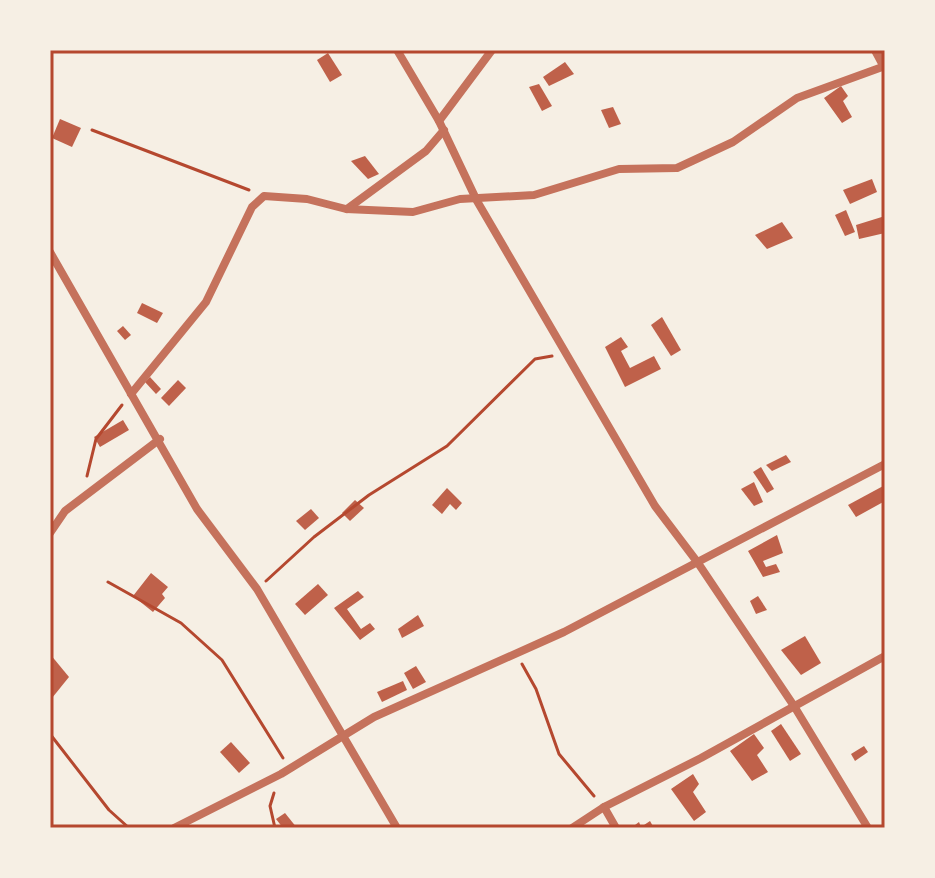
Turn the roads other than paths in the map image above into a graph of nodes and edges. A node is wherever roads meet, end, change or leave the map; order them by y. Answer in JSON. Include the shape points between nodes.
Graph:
{"nodes":[{"id":1,"x":397,"y":50,"type":"edge"},
{"id":2,"x":492,"y":50,"type":"edge"},
{"id":3,"x":877,"y":50,"type":"edge"},
{"id":4,"x":885,"y":66,"type":"edge"},
{"id":5,"x":439,"y":121,"type":"junction"},
{"id":6,"x":444,"y":130,"type":"junction"},
{"id":7,"x":477,"y":201,"type":"junction"},
{"id":8,"x":346,"y":209,"type":"junction"},
{"id":9,"x":50,"y":252,"type":"edge"},
{"id":10,"x":131,"y":394,"type":"junction"},
{"id":11,"x":160,"y":439,"type":"junction"},
{"id":12,"x":885,"y":464,"type":"edge"},
{"id":13,"x":50,"y":533,"type":"edge"},
{"id":14,"x":698,"y":563,"type":"junction"},
{"id":15,"x":885,"y":656,"type":"edge"},
{"id":16,"x":794,"y":706,"type":"junction"},
{"id":17,"x":343,"y":735,"type":"junction"},
{"id":18,"x":604,"y":807,"type":"junction"},
{"id":19,"x":174,"y":828,"type":"edge"},
{"id":20,"x":397,"y":828,"type":"edge"},
{"id":21,"x":572,"y":828,"type":"edge"},
{"id":22,"x":616,"y":828,"type":"edge"},
{"id":23,"x":868,"y":828,"type":"edge"}],
"edges":[{"from":1,"to":5,"type":"street"},
{"from":2,"to":5,"type":"street"},
{"from":3,"to":4,"type":"street"},
{"from":4,"to":7,"type":"street","via":[[797,98],[687,166],[619,169],[534,195]]},
{"from":5,"to":6,"type":"street"},
{"from":6,"to":7,"type":"street"},
{"from":6,"to":8,"type":"street","via":[[426,151]]},
{"from":7,"to":8,"type":"street","via":[[460,199],[405,213]]},
{"from":7,"to":14,"type":"street","via":[[655,506]]},
{"from":8,"to":10,"type":"street","via":[[264,196],[252,207],[206,302]]},
{"from":9,"to":10,"type":"street"},
{"from":10,"to":11,"type":"street"},
{"from":11,"to":13,"type":"street","via":[[60,517]]},
{"from":11,"to":17,"type":"street","via":[[197,509],[257,589]]},
{"from":12,"to":14,"type":"street"},
{"from":14,"to":16,"type":"street"},
{"from":14,"to":17,"type":"street"},
{"from":15,"to":16,"type":"street"},
{"from":16,"to":18,"type":"street"},
{"from":16,"to":23,"type":"street"},
{"from":17,"to":19,"type":"street","via":[[281,774]]},
{"from":17,"to":20,"type":"street"},
{"from":18,"to":21,"type":"street"},
{"from":18,"to":22,"type":"street"}]}
